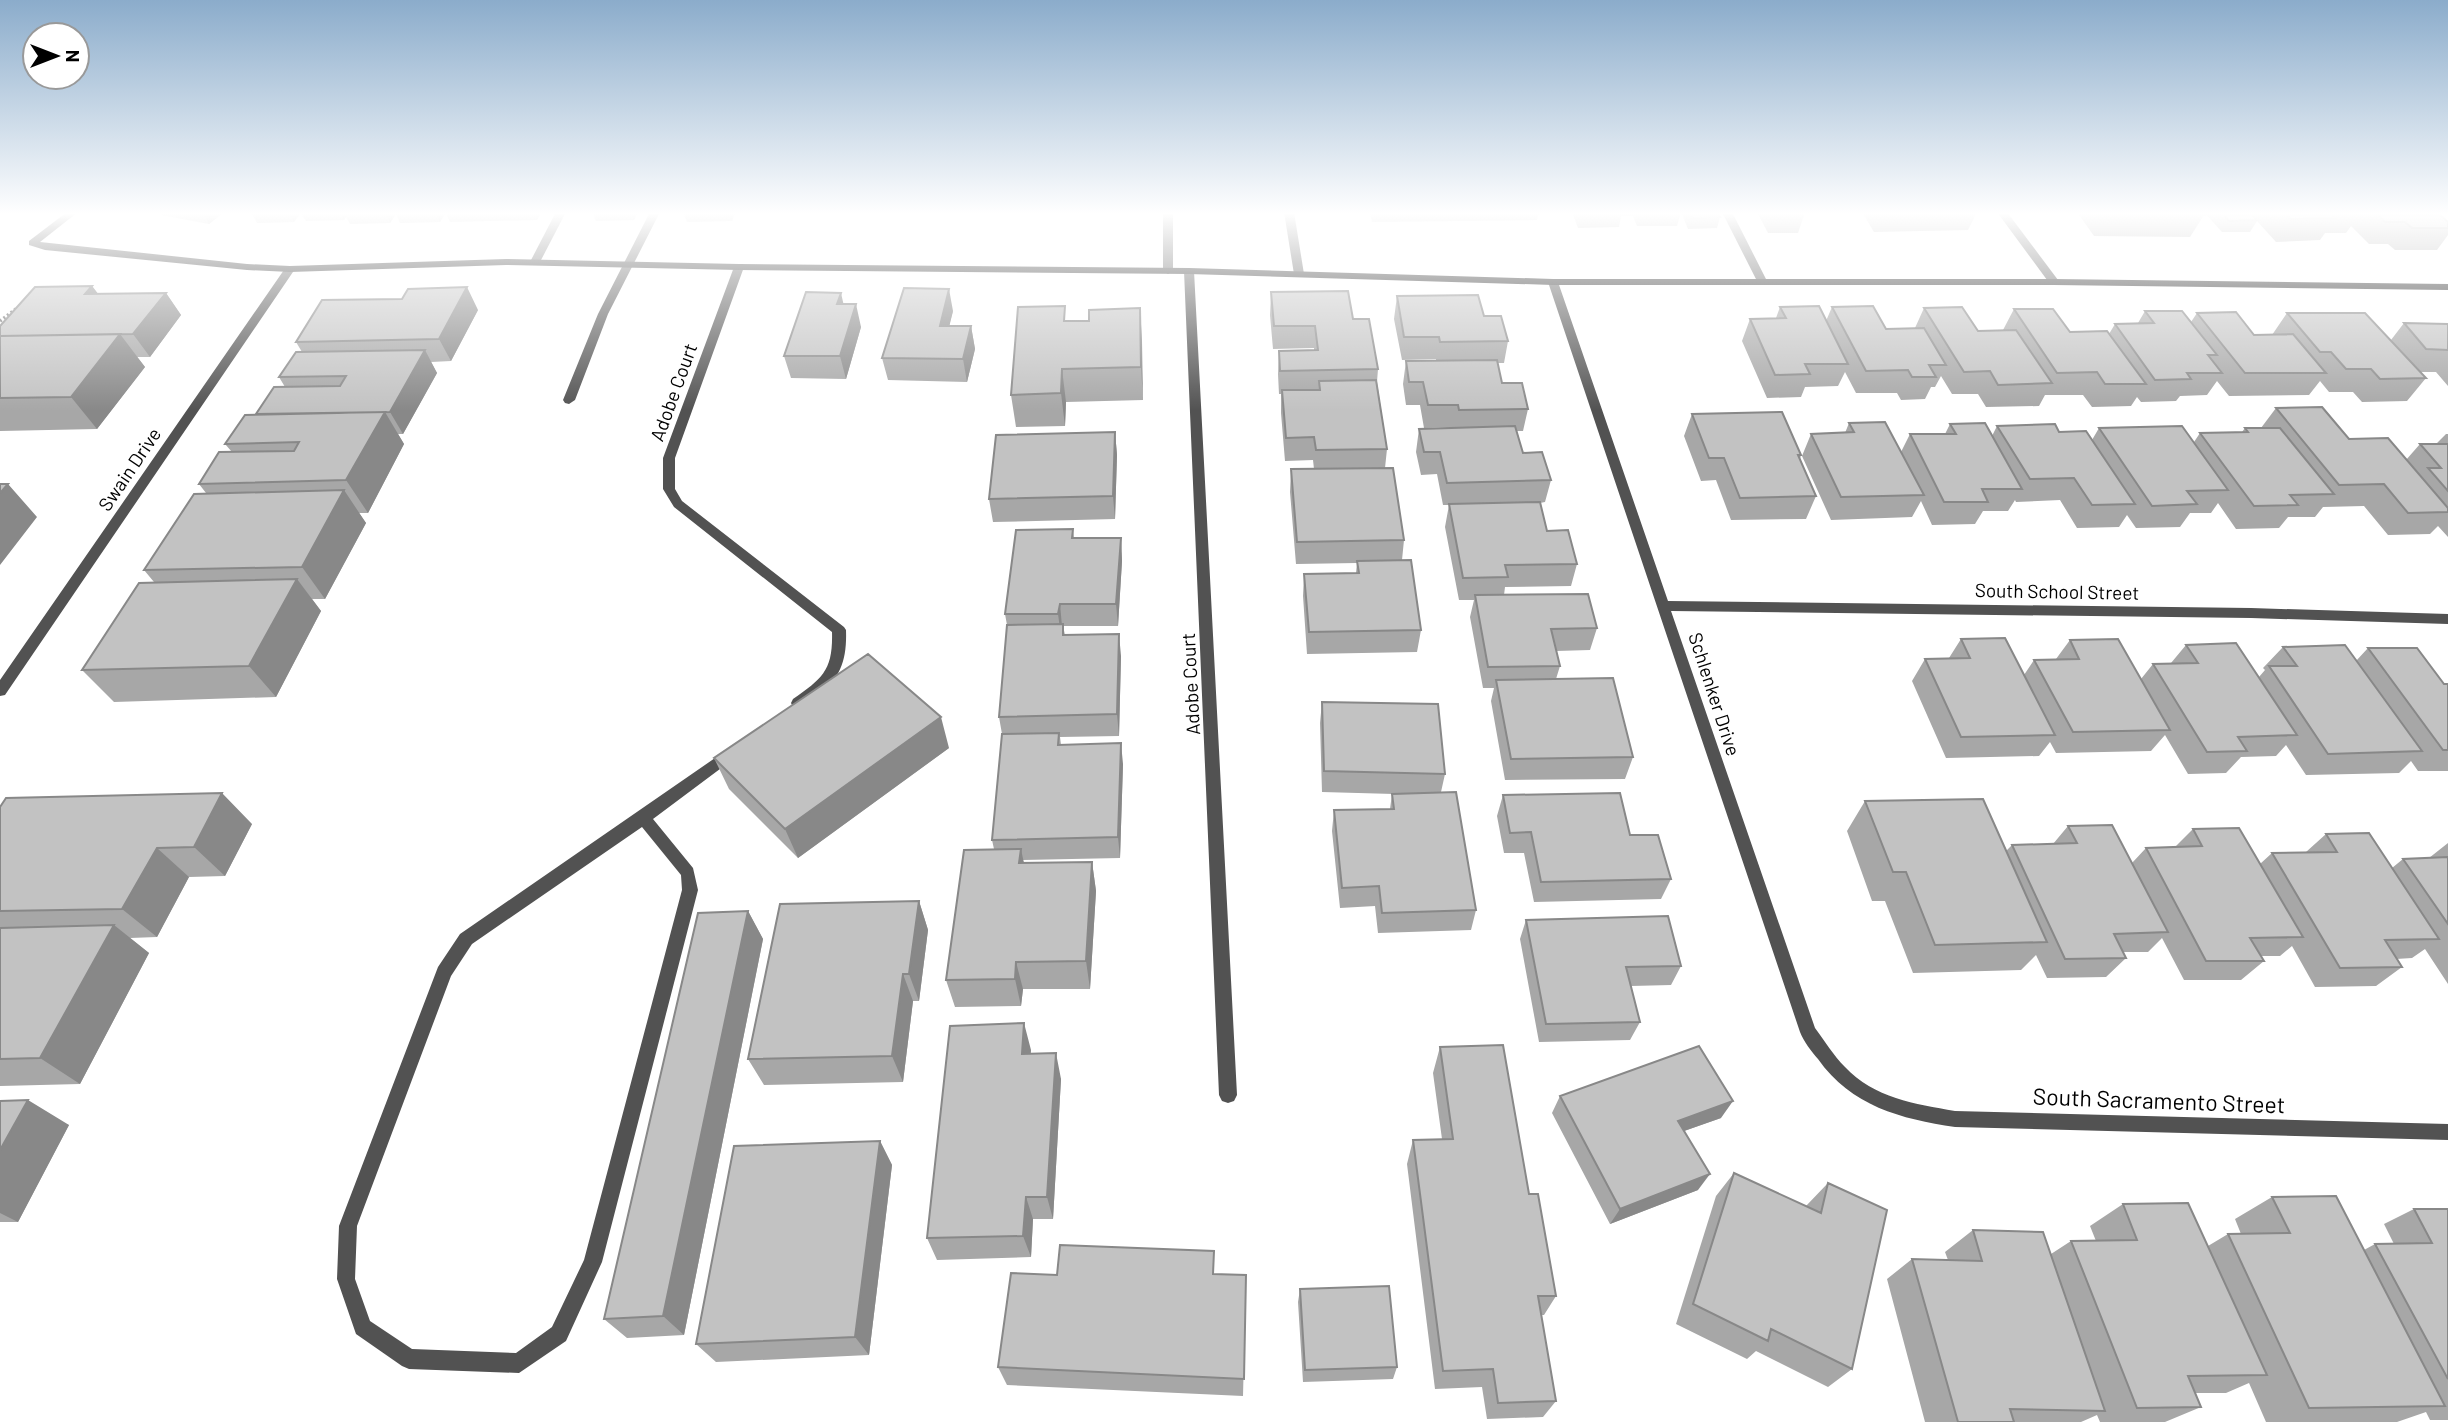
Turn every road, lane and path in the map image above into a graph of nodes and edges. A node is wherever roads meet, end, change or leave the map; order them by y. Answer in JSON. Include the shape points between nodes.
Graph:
{"nodes":[{"id":1,"x":284,"y":278,"type":"edge"},
{"id":2,"x":622,"y":278,"type":"edge"},
{"id":3,"x":735,"y":278,"type":"edge"},
{"id":4,"x":1189,"y":278,"type":"edge"},
{"id":5,"x":1437,"y":278,"type":"edge"},
{"id":6,"x":1761,"y":278,"type":"edge"},
{"id":7,"x":2051,"y":278,"type":"edge"},
{"id":8,"x":1553,"y":282,"type":"junction"},
{"id":9,"x":2054,"y":282,"type":"junction"},
{"id":10,"x":1763,"y":283,"type":"junction"},
{"id":11,"x":2448,"y":287,"type":"edge"},
{"id":12,"x":21,"y":306,"type":"edge"},
{"id":13,"x":0,"y":321,"type":"edge"},
{"id":14,"x":569,"y":400,"type":"dead end"},
{"id":15,"x":1665,"y":606,"type":"junction"},
{"id":16,"x":2448,"y":619,"type":"edge"},
{"id":17,"x":0,"y":691,"type":"edge"},
{"id":18,"x":786,"y":712,"type":"edge"},
{"id":19,"x":742,"y":745,"type":"edge"},
{"id":20,"x":643,"y":818,"type":"junction"},
{"id":21,"x":1228,"y":1095,"type":"dead end"},
{"id":22,"x":1872,"y":1097,"type":"joint"},
{"id":23,"x":2448,"y":1132,"type":"edge"}],
"edges":[{"from":1,"to":17,"type":"street","name":"Swain Drive"},
{"from":2,"to":14,"type":"street"},
{"from":3,"to":18,"type":"street","name":"Adobe Court","via":[[669,458],[668,489],[678,504],[839,630],[841,654],[830,679]]},
{"from":4,"to":21,"type":"street","name":"Adobe Court"},
{"from":5,"to":8,"type":"street"},
{"from":6,"to":10,"type":"street"},
{"from":7,"to":9,"type":"street"},
{"from":8,"to":10,"type":"street"},
{"from":8,"to":15,"type":"street","name":"Schlenker Drive"},
{"from":9,"to":10,"type":"street"},
{"from":9,"to":11,"type":"street"},
{"from":12,"to":13,"type":"path"},
{"from":15,"to":16,"type":"street","name":"South School Street"},
{"from":15,"to":22,"type":"street","name":"Schlenker Drive","via":[[1808,1032],[1846,1080]]},
{"from":19,"to":20,"type":"street"},
{"from":20,"to":20,"type":"street","via":[[466,939],[444,972],[348,1226],[346,1279],[363,1327],[409,1359],[519,1363],[559,1334],[593,1262],[690,890],[688,873]]},
{"from":22,"to":23,"type":"street","name":"South Sacramento Street","via":[[1909,1112],[1955,1119]]}]}
